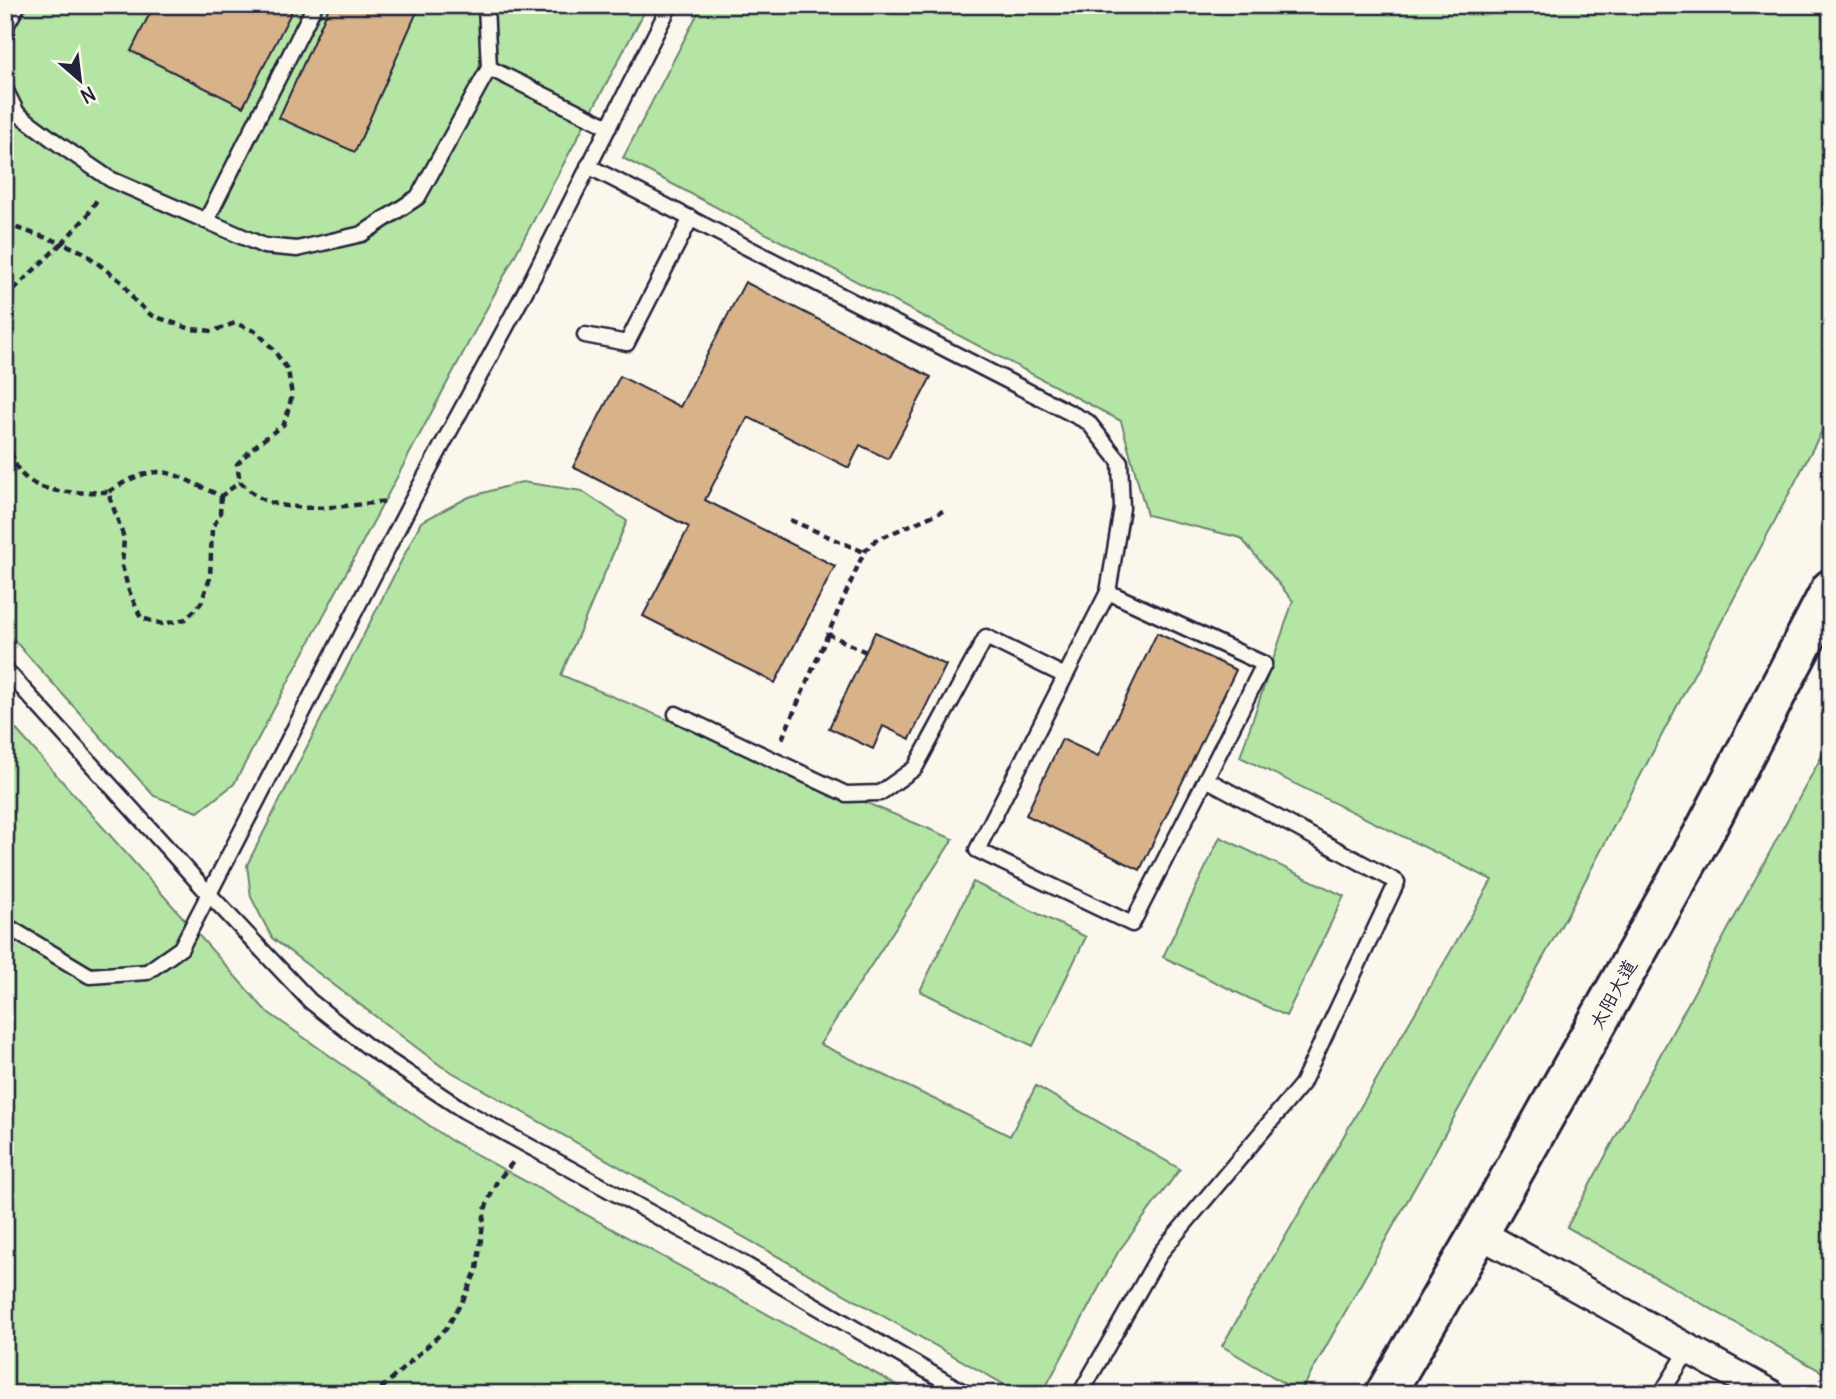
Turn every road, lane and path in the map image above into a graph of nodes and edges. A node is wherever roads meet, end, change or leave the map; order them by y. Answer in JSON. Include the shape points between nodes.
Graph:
{"nodes":[{"id":1,"x":18,"y":5,"type":"edge"},
{"id":2,"x":315,"y":5,"type":"edge"},
{"id":3,"x":486,"y":5,"type":"edge"},
{"id":4,"x":670,"y":5,"type":"edge"},
{"id":5,"x":5,"y":36,"type":"edge"},
{"id":6,"x":489,"y":68,"type":"junction"},
{"id":7,"x":5,"y":89,"type":"edge"},
{"id":8,"x":609,"y":127,"type":"junction"},
{"id":9,"x":588,"y":166,"type":"junction"},
{"id":10,"x":110,"y":179,"type":"junction"},
{"id":11,"x":691,"y":218,"type":"junction"},
{"id":12,"x":206,"y":221,"type":"junction"},
{"id":13,"x":5,"y":225,"type":"edge"},
{"id":14,"x":62,"y":243,"type":"junction"},
{"id":15,"x":5,"y":298,"type":"edge"},
{"id":16,"x":585,"y":335,"type":"dead end"},
{"id":17,"x":5,"y":429,"type":"edge"},
{"id":18,"x":240,"y":482,"type":"junction"},
{"id":19,"x":108,"y":492,"type":"junction"},
{"id":20,"x":221,"y":496,"type":"junction"},
{"id":21,"x":413,"y":499,"type":"junction"},
{"id":22,"x":943,"y":511,"type":"dead end"},
{"id":23,"x":790,"y":520,"type":"dead end"},
{"id":24,"x":863,"y":552,"type":"junction"},
{"id":25,"x":1831,"y":589,"type":"edge"},
{"id":26,"x":1108,"y":592,"type":"junction"},
{"id":27,"x":828,"y":634,"type":"junction"},
{"id":28,"x":866,"y":652,"type":"dead end"},
{"id":29,"x":5,"y":669,"type":"edge"},
{"id":30,"x":1065,"y":676,"type":"junction"},
{"id":31,"x":676,"y":715,"type":"dead end"},
{"id":32,"x":773,"y":760,"type":"junction"},
{"id":33,"x":1206,"y":779,"type":"junction"},
{"id":34,"x":208,"y":893,"type":"junction"},
{"id":35,"x":5,"y":925,"type":"edge"},
{"id":36,"x":526,"y":1145,"type":"junction"},
{"id":37,"x":1479,"y":1233,"type":"junction"},
{"id":38,"x":1689,"y":1349,"type":"junction"},
{"id":39,"x":370,"y":1394,"type":"edge"},
{"id":40,"x":548,"y":1394,"type":"edge"},
{"id":41,"x":566,"y":1394,"type":"edge"},
{"id":42,"x":967,"y":1394,"type":"edge"},
{"id":43,"x":1080,"y":1394,"type":"edge"},
{"id":44,"x":1385,"y":1394,"type":"edge"},
{"id":45,"x":1661,"y":1394,"type":"edge"},
{"id":46,"x":1770,"y":1394,"type":"edge"}],
"edges":[{"from":1,"to":5,"type":"lane"},
{"from":2,"to":12,"type":"lane"},
{"from":3,"to":6,"type":"lane"},
{"from":4,"to":8,"type":"lane"},
{"from":6,"to":8,"type":"lane"},
{"from":6,"to":12,"type":"lane","via":[[418,197],[362,234],[297,249],[264,246]]},
{"from":7,"to":10,"type":"lane","via":[[17,113]]},
{"from":8,"to":9,"type":"lane"},
{"from":9,"to":11,"type":"lane"},
{"from":9,"to":21,"type":"lane"},
{"from":10,"to":12,"type":"lane"},
{"from":10,"to":14,"type":"path","via":[[88,216]]},
{"from":11,"to":16,"type":"lane","via":[[626,343]]},
{"from":11,"to":26,"type":"lane","via":[[1088,422],[1120,461],[1122,508]]},
{"from":13,"to":14,"type":"path"},
{"from":14,"to":15,"type":"path"},
{"from":14,"to":18,"type":"path","via":[[83,252],[123,283],[150,315],[191,329],[213,331],[235,323],[257,332],[272,348],[288,370],[292,396],[284,424],[237,464]]},
{"from":17,"to":19,"type":"path","via":[[19,471],[36,484],[51,490]]},
{"from":18,"to":20,"type":"path"},
{"from":18,"to":21,"type":"path","via":[[262,499],[293,506],[322,508]]},
{"from":19,"to":20,"type":"path","via":[[158,470]]},
{"from":19,"to":20,"type":"path","via":[[124,538],[122,566],[129,591],[141,618],[163,624],[186,619],[201,603],[210,578],[212,529],[220,514]]},
{"from":21,"to":34,"type":"lane"},
{"from":22,"to":24,"type":"path","via":[[876,540]]},
{"from":23,"to":24,"type":"path"},
{"from":24,"to":27,"type":"path"},
{"from":25,"to":37,"type":"main road","name":"太阳大道","via":[[1702,836]]},
{"from":26,"to":30,"type":"lane"},
{"from":26,"to":33,"type":"lane","via":[[1264,664]]},
{"from":27,"to":28,"type":"path"},
{"from":27,"to":32,"type":"path"},
{"from":29,"to":34,"type":"lane"},
{"from":30,"to":32,"type":"lane","via":[[986,637],[915,768],[880,793],[846,794]]},
{"from":30,"to":33,"type":"lane","via":[[977,850],[1132,924]]},
{"from":31,"to":32,"type":"lane"},
{"from":33,"to":43,"type":"lane","via":[[1396,882],[1302,1084],[1161,1252]]},
{"from":34,"to":35,"type":"lane","via":[[181,948],[147,972],[90,976]]},
{"from":34,"to":36,"type":"lane","via":[[310,1001],[367,1046],[463,1110]]},
{"from":36,"to":39,"type":"path","via":[[496,1183],[485,1209],[477,1269],[446,1329]]},
{"from":36,"to":42,"type":"lane","via":[[744,1264]]},
{"from":37,"to":38,"type":"street"},
{"from":37,"to":44,"type":"main road","name":"太阳大道"},
{"from":38,"to":45,"type":"lane"},
{"from":38,"to":46,"type":"street"},
{"from":40,"to":41,"type":"path"}]}
